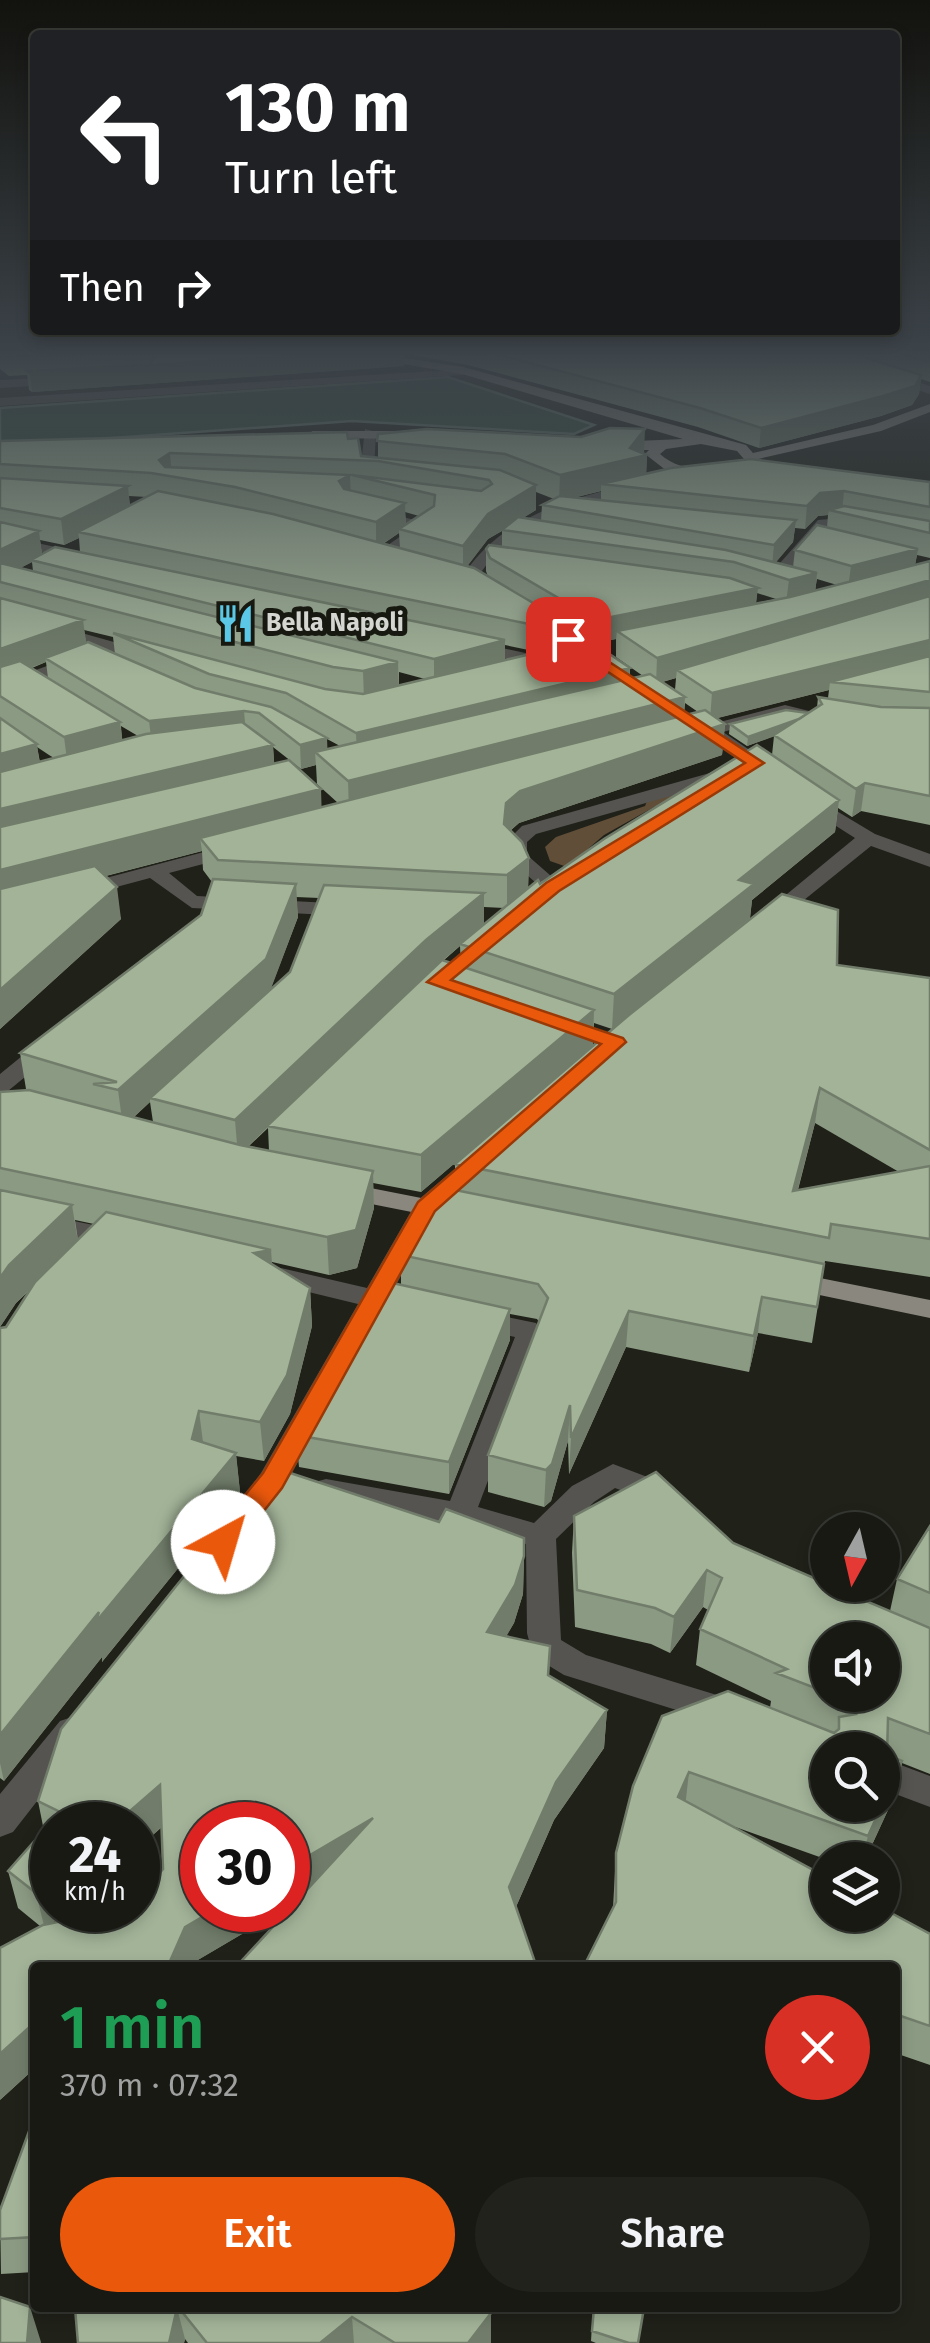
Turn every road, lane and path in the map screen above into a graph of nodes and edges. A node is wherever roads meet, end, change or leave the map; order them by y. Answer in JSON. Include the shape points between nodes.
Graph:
{"nodes":[{"id":1,"x":368,"y":458,"type":"edge"},
{"id":2,"x":662,"y":458,"type":"edge"},
{"id":3,"x":669,"y":458,"type":"edge"},
{"id":4,"x":752,"y":458,"type":"joint"},
{"id":5,"x":722,"y":471,"type":"junction"},
{"id":6,"x":367,"y":473,"type":"junction"},
{"id":7,"x":399,"y":476,"type":"edge"},
{"id":8,"x":361,"y":492,"type":"edge"},
{"id":9,"x":617,"y":492,"type":"junction"},
{"id":10,"x":540,"y":502,"type":"edge"},
{"id":11,"x":351,"y":507,"type":"edge"},
{"id":12,"x":558,"y":510,"type":"junction"},
{"id":13,"x":598,"y":514,"type":"edge"},
{"id":14,"x":517,"y":531,"type":"junction"},
{"id":15,"x":793,"y":534,"type":"edge"},
{"id":16,"x":544,"y":535,"type":"edge"},
{"id":17,"x":0,"y":538,"type":"edge"},
{"id":18,"x":811,"y":538,"type":"junction"},
{"id":19,"x":930,"y":538,"type":"edge"},
{"id":20,"x":828,"y":542,"type":"edge"},
{"id":21,"x":362,"y":553,"type":"edge"},
{"id":22,"x":66,"y":558,"type":"edge"},
{"id":23,"x":380,"y":558,"type":"junction"},
{"id":24,"x":480,"y":558,"type":"junction"},
{"id":25,"x":500,"y":561,"type":"edge"},
{"id":26,"x":396,"y":562,"type":"edge"},
{"id":27,"x":759,"y":570,"type":"edge"},
{"id":28,"x":778,"y":574,"type":"junction"},
{"id":29,"x":796,"y":580,"type":"edge"},
{"id":30,"x":505,"y":603,"type":"edge"},
{"id":31,"x":0,"y":615,"type":"edge"},
{"id":32,"x":450,"y":642,"type":"edge"},
{"id":33,"x":112,"y":647,"type":"junction"},
{"id":34,"x":91,"y":655,"type":"junction"},
{"id":35,"x":167,"y":662,"type":"edge"},
{"id":36,"x":126,"y":670,"type":"edge"},
{"id":37,"x":509,"y":672,"type":"edge"},
{"id":38,"x":27,"y":679,"type":"junction"},
{"id":39,"x":0,"y":688,"type":"edge"},
{"id":40,"x":54,"y":695,"type":"edge"},
{"id":41,"x":821,"y":700,"type":"edge"},
{"id":42,"x":785,"y":710,"type":"junction"},
{"id":43,"x":681,"y":712,"type":"edge"},
{"id":44,"x":840,"y":719,"type":"edge"},
{"id":45,"x":709,"y":730,"type":"junction"},
{"id":46,"x":671,"y":740,"type":"edge"},
{"id":47,"x":747,"y":767,"type":"junction"},
{"id":48,"x":677,"y":809,"type":"edge"},
{"id":49,"x":868,"y":838,"type":"junction"},
{"id":50,"x":248,"y":847,"type":"edge"},
{"id":51,"x":930,"y":861,"type":"edge"},
{"id":52,"x":153,"y":871,"type":"junction"},
{"id":53,"x":554,"y":887,"type":"edge"},
{"id":54,"x":57,"y":897,"type":"edge"},
{"id":55,"x":315,"y":908,"type":"junction"},
{"id":56,"x":374,"y":912,"type":"edge"},
{"id":57,"x":749,"y":934,"type":"edge"},
{"id":58,"x":305,"y":938,"type":"edge"},
{"id":59,"x":60,"y":1037,"type":"edge"},
{"id":60,"x":0,"y":1086,"type":"edge"},
{"id":61,"x":499,"y":1144,"type":"edge"},
{"id":62,"x":317,"y":1185,"type":"edge"},
{"id":63,"x":426,"y":1207,"type":"junction"},
{"id":64,"x":0,"y":1214,"type":"edge"},
{"id":65,"x":484,"y":1218,"type":"edge"},
{"id":66,"x":106,"y":1235,"type":"junction"},
{"id":67,"x":144,"y":1244,"type":"edge"},
{"id":68,"x":80,"y":1261,"type":"edge"},
{"id":69,"x":240,"y":1267,"type":"edge"},
{"id":70,"x":756,"y":1274,"type":"edge"},
{"id":71,"x":374,"y":1300,"type":"junction"},
{"id":72,"x":412,"y":1307,"type":"edge"},
{"id":73,"x":930,"y":1309,"type":"edge"},
{"id":74,"x":450,"y":1315,"type":"edge"},
{"id":75,"x":272,"y":1480,"type":"junction"},
{"id":76,"x":248,"y":1511,"type":"edge"},
{"id":77,"x":688,"y":1513,"type":"edge"},
{"id":78,"x":460,"y":1514,"type":"junction"},
{"id":79,"x":540,"y":1536,"type":"junction"},
{"id":80,"x":87,"y":1711,"type":"edge"},
{"id":81,"x":760,"y":1724,"type":"edge"},
{"id":82,"x":900,"y":1780,"type":"edge"},
{"id":83,"x":930,"y":1792,"type":"edge"},
{"id":84,"x":0,"y":1820,"type":"edge"}],
"edges":[{"from":1,"to":6,"type":"street"},
{"from":2,"to":9,"type":"street","via":[[653,478]]},
{"from":3,"to":5,"type":"main road","via":[[685,471]]},
{"from":4,"to":5,"type":"main road"},
{"from":4,"to":5,"type":"street","via":[[772,469]]},
{"from":5,"to":9,"type":"street"},
{"from":6,"to":7,"type":"street"},
{"from":6,"to":8,"type":"street"},
{"from":9,"to":12,"type":"street"},
{"from":10,"to":12,"type":"street"},
{"from":11,"to":23,"type":"street","via":[[427,525]]},
{"from":12,"to":13,"type":"street"},
{"from":12,"to":14,"type":"street"},
{"from":14,"to":16,"type":"street"},
{"from":14,"to":24,"type":"street"},
{"from":15,"to":18,"type":"street"},
{"from":17,"to":22,"type":"street"},
{"from":18,"to":19,"type":"street","via":[[830,521]]},
{"from":18,"to":20,"type":"street"},
{"from":18,"to":28,"type":"street"},
{"from":21,"to":23,"type":"street"},
{"from":23,"to":26,"type":"street"},
{"from":24,"to":25,"type":"street"},
{"from":24,"to":30,"type":"street","via":[[471,583]]},
{"from":27,"to":28,"type":"street"},
{"from":28,"to":29,"type":"street"},
{"from":31,"to":33,"type":"street"},
{"from":32,"to":37,"type":"street","via":[[552,660]]},
{"from":33,"to":34,"type":"street"},
{"from":33,"to":35,"type":"street"},
{"from":34,"to":36,"type":"street"},
{"from":34,"to":38,"type":"street"},
{"from":38,"to":39,"type":"street"},
{"from":38,"to":40,"type":"street"},
{"from":41,"to":42,"type":"street"},
{"from":42,"to":44,"type":"street"},
{"from":42,"to":45,"type":"street"},
{"from":43,"to":45,"type":"street"},
{"from":45,"to":46,"type":"street"},
{"from":45,"to":47,"type":"street"},
{"from":47,"to":48,"type":"street"},
{"from":47,"to":49,"type":"street"},
{"from":47,"to":53,"type":"street","via":[[530,830],[517,841],[517,857]]},
{"from":49,"to":51,"type":"street"},
{"from":49,"to":57,"type":"street"},
{"from":50,"to":52,"type":"street"},
{"from":52,"to":54,"type":"street"},
{"from":52,"to":55,"type":"street","via":[[192,902]]},
{"from":55,"to":56,"type":"street"},
{"from":55,"to":58,"type":"street"},
{"from":59,"to":60,"type":"street"},
{"from":61,"to":63,"type":"street"},
{"from":62,"to":63,"type":"main road"},
{"from":63,"to":65,"type":"main road"},
{"from":63,"to":71,"type":"street"},
{"from":64,"to":66,"type":"street"},
{"from":66,"to":67,"type":"street"},
{"from":66,"to":68,"type":"street"},
{"from":69,"to":71,"type":"street"},
{"from":70,"to":73,"type":"main road"},
{"from":71,"to":72,"type":"street"},
{"from":71,"to":75,"type":"street"},
{"from":74,"to":78,"type":"street","via":[[526,1330],[529,1336]]},
{"from":75,"to":76,"type":"street"},
{"from":75,"to":78,"type":"street"},
{"from":77,"to":79,"type":"street","via":[[675,1500],[613,1475]]},
{"from":78,"to":79,"type":"street"},
{"from":79,"to":81,"type":"street","via":[[545,1647],[576,1664]]},
{"from":80,"to":84,"type":"street"},
{"from":82,"to":83,"type":"street"}]}
